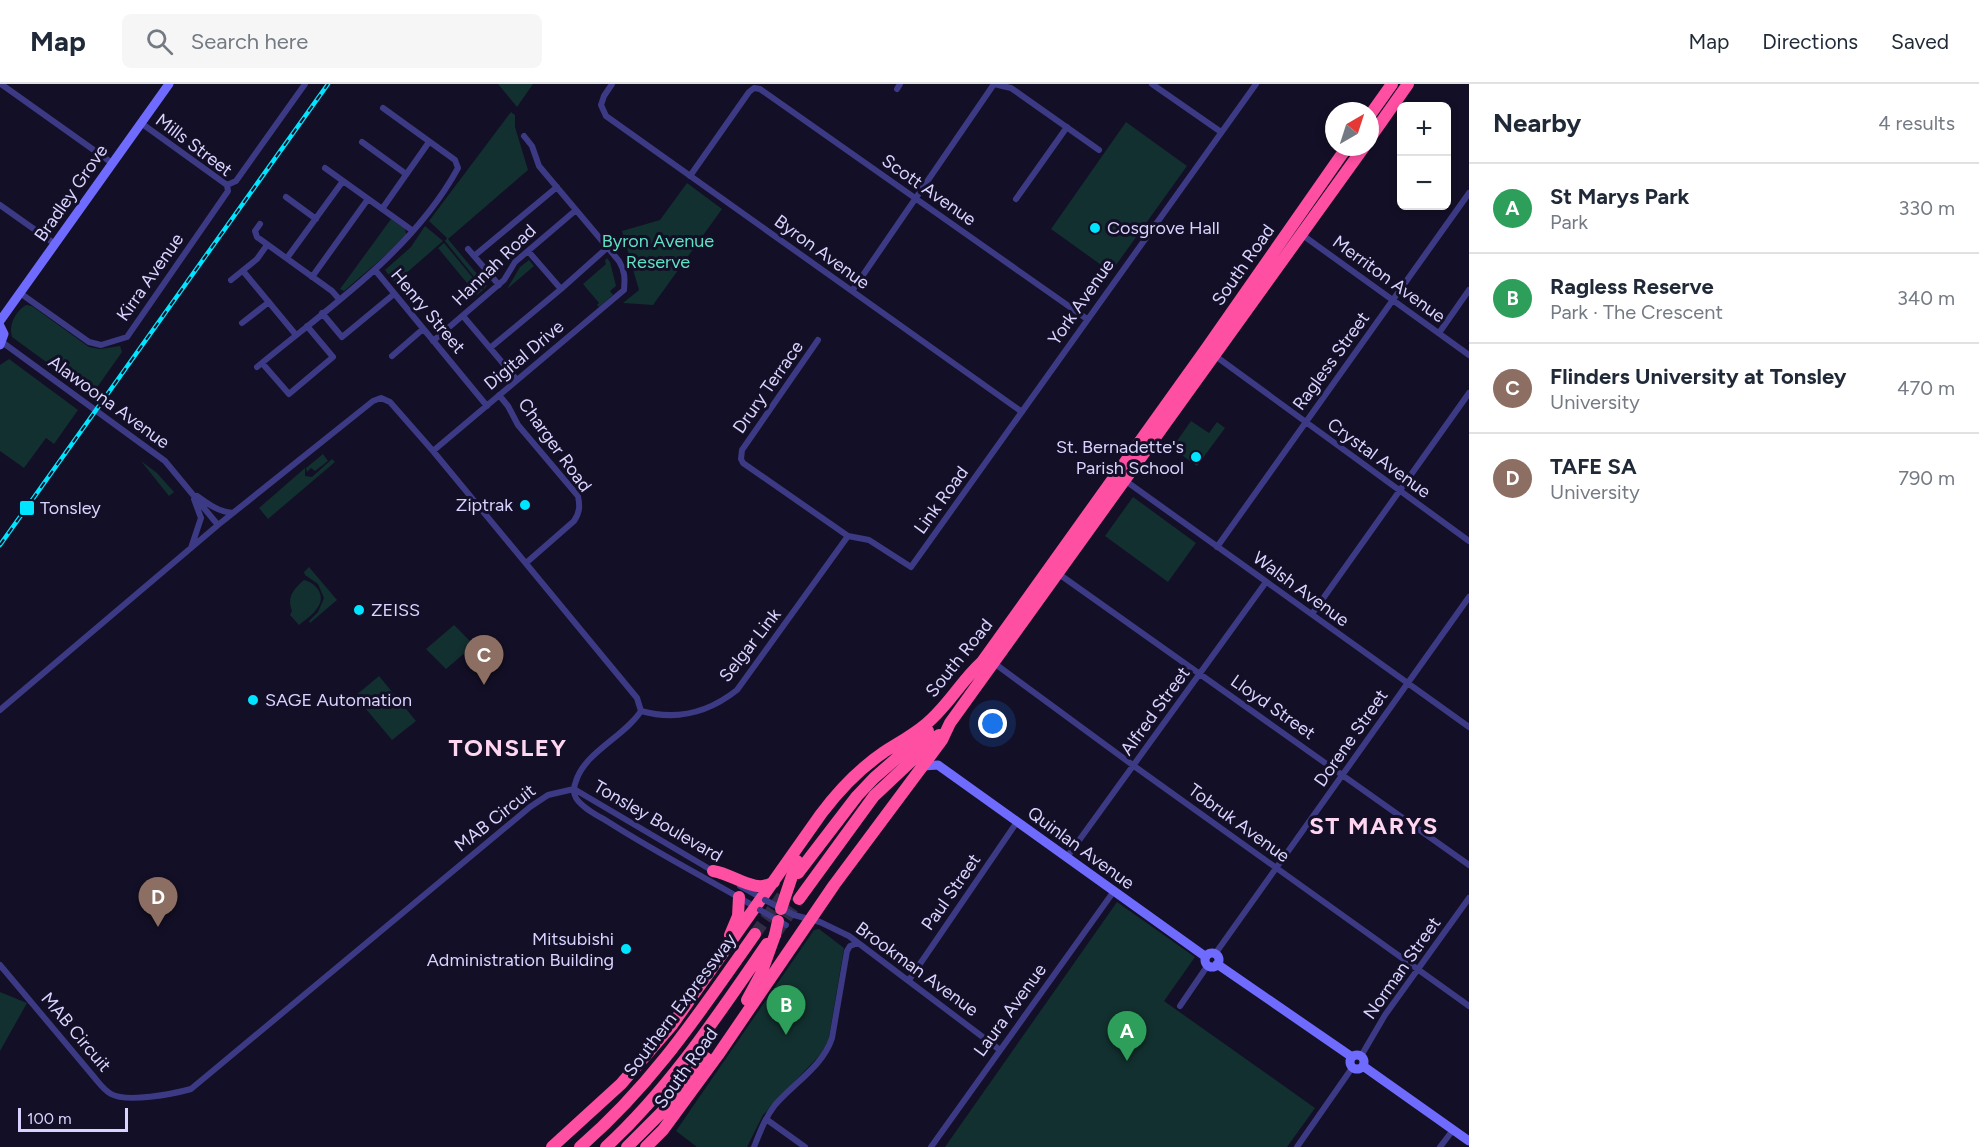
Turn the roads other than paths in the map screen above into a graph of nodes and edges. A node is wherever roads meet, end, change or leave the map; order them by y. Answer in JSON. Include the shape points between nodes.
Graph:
{"nodes":[{"id":1,"x":2,"y":84,"type":"edge"},
{"id":2,"x":168,"y":84,"type":"edge"},
{"id":3,"x":305,"y":84,"type":"edge"},
{"id":4,"x":612,"y":84,"type":"edge"},
{"id":5,"x":994,"y":84,"type":"edge"},
{"id":6,"x":1152,"y":84,"type":"edge"},
{"id":7,"x":1256,"y":84,"type":"edge"},
{"id":8,"x":1392,"y":84,"type":"edge"},
{"id":9,"x":1408,"y":84,"type":"edge"},
{"id":10,"x":1379,"y":102,"type":"edge"},
{"id":11,"x":383,"y":108,"type":"dead end"},
{"id":12,"x":141,"y":123,"type":"junction"},
{"id":13,"x":1379,"y":125,"type":"edge"},
{"id":14,"x":1067,"y":128,"type":"junction"},
{"id":15,"x":1221,"y":132,"type":"junction"},
{"id":16,"x":524,"y":136,"type":"dead end"},
{"id":17,"x":362,"y":142,"type":"dead end"},
{"id":18,"x":429,"y":142,"type":"junction"},
{"id":19,"x":1099,"y":150,"type":"dead end"},
{"id":20,"x":1341,"y":156,"type":"edge"},
{"id":21,"x":1358,"y":156,"type":"edge"},
{"id":22,"x":112,"y":163,"type":"junction"},
{"id":23,"x":325,"y":168,"type":"dead end"},
{"id":24,"x":406,"y":174,"type":"junction"},
{"id":25,"x":690,"y":176,"type":"junction"},
{"id":26,"x":343,"y":181,"type":"junction"},
{"id":27,"x":557,"y":187,"type":"junction"},
{"id":28,"x":228,"y":188,"type":"junction"},
{"id":29,"x":1469,"y":194,"type":"edge"},
{"id":30,"x":286,"y":197,"type":"dead end"},
{"id":31,"x":916,"y":199,"type":"junction"},
{"id":32,"x":1016,"y":199,"type":"dead end"},
{"id":33,"x":368,"y":200,"type":"junction"},
{"id":34,"x":0,"y":205,"type":"edge"},
{"id":35,"x":382,"y":209,"type":"junction"},
{"id":36,"x":576,"y":210,"type":"junction"},
{"id":37,"x":316,"y":219,"type":"junction"},
{"id":38,"x":260,"y":224,"type":"dead end"},
{"id":39,"x":1291,"y":227,"type":"junction"},
{"id":40,"x":413,"y":231,"type":"junction"},
{"id":41,"x":1302,"y":235,"type":"junction"},
{"id":42,"x":55,"y":244,"type":"junction"},
{"id":43,"x":267,"y":244,"type":"junction"},
{"id":44,"x":608,"y":247,"type":"junction"},
{"id":45,"x":468,"y":249,"type":"dead end"},
{"id":46,"x":528,"y":251,"type":"junction"},
{"id":47,"x":474,"y":256,"type":"junction"},
{"id":48,"x":287,"y":258,"type":"junction"},
{"id":49,"x":375,"y":270,"type":"junction"},
{"id":50,"x":243,"y":271,"type":"junction"},
{"id":51,"x":312,"y":277,"type":"junction"},
{"id":52,"x":231,"y":280,"type":"dead end"},
{"id":53,"x":499,"y":285,"type":"junction"},
{"id":54,"x":561,"y":289,"type":"junction"},
{"id":55,"x":1469,"y":290,"type":"edge"},
{"id":56,"x":852,"y":291,"type":"junction"},
{"id":57,"x":20,"y":293,"type":"junction"},
{"id":58,"x":394,"y":294,"type":"junction"},
{"id":59,"x":339,"y":299,"type":"junction"},
{"id":60,"x":1393,"y":300,"type":"junction"},
{"id":61,"x":269,"y":302,"type":"junction"},
{"id":62,"x":322,"y":313,"type":"junction"},
{"id":63,"x":463,"y":316,"type":"junction"},
{"id":64,"x":1087,"y":319,"type":"junction"},
{"id":65,"x":0,"y":321,"type":"edge"},
{"id":66,"x":242,"y":323,"type":"dead end"},
{"id":67,"x":0,"y":326,"type":"edge"},
{"id":68,"x":307,"y":326,"type":"junction"},
{"id":69,"x":423,"y":329,"type":"junction"},
{"id":70,"x":1439,"y":333,"type":"junction"},
{"id":71,"x":296,"y":335,"type":"junction"},
{"id":72,"x":818,"y":340,"type":"dead end"},
{"id":73,"x":433,"y":341,"type":"junction"},
{"id":74,"x":1,"y":343,"type":"edge"},
{"id":75,"x":490,"y":348,"type":"junction"},
{"id":76,"x":1210,"y":352,"type":"junction"},
{"id":77,"x":1469,"y":355,"type":"edge"},
{"id":78,"x":392,"y":356,"type":"dead end"},
{"id":79,"x":517,"y":380,"type":"junction"},
{"id":80,"x":1469,"y":393,"type":"edge"},
{"id":81,"x":500,"y":395,"type":"junction"},
{"id":82,"x":487,"y":406,"type":"junction"},
{"id":83,"x":1022,"y":412,"type":"junction"},
{"id":84,"x":1305,"y":423,"type":"junction"},
{"id":85,"x":433,"y":451,"type":"junction"},
{"id":86,"x":995,"y":451,"type":"joint"},
{"id":87,"x":1121,"y":478,"type":"junction"},
{"id":88,"x":1399,"y":491,"type":"junction"},
{"id":89,"x":191,"y":492,"type":"junction"},
{"id":90,"x":233,"y":513,"type":"junction"},
{"id":91,"x":218,"y":525,"type":"junction"},
{"id":92,"x":848,"y":536,"type":"junction"},
{"id":93,"x":1469,"y":541,"type":"edge"},
{"id":94,"x":1217,"y":547,"type":"junction"},
{"id":95,"x":191,"y":548,"type":"junction"},
{"id":96,"x":526,"y":563,"type":"junction"},
{"id":97,"x":1054,"y":571,"type":"junction"},
{"id":98,"x":1266,"y":582,"type":"junction"},
{"id":99,"x":1469,"y":597,"type":"edge"},
{"id":100,"x":1312,"y":614,"type":"junction"},
{"id":101,"x":988,"y":662,"type":"junction"},
{"id":102,"x":1200,"y":673,"type":"junction"},
{"id":103,"x":1408,"y":683,"type":"junction"},
{"id":104,"x":0,"y":710,"type":"edge"},
{"id":105,"x":641,"y":711,"type":"junction"},
{"id":106,"x":950,"y":723,"type":"junction"},
{"id":107,"x":1469,"y":727,"type":"edge"},
{"id":108,"x":935,"y":750,"type":"junction"},
{"id":109,"x":938,"y":765,"type":"junction"},
{"id":110,"x":923,"y":766,"type":"junction"},
{"id":111,"x":1134,"y":766,"type":"junction"},
{"id":112,"x":1343,"y":775,"type":"junction"},
{"id":113,"x":574,"y":789,"type":"junction"},
{"id":114,"x":815,"y":822,"type":"junction"},
{"id":115,"x":1017,"y":822,"type":"junction"},
{"id":116,"x":1067,"y":857,"type":"junction"},
{"id":117,"x":1469,"y":865,"type":"edge"},
{"id":118,"x":798,"y":867,"type":"junction"},
{"id":119,"x":1276,"y":868,"type":"junction"},
{"id":120,"x":713,"y":871,"type":"junction"},
{"id":121,"x":774,"y":882,"type":"junction"},
{"id":122,"x":1114,"y":891,"type":"junction"},
{"id":123,"x":739,"y":897,"type":"junction"},
{"id":124,"x":1469,"y":898,"type":"edge"},
{"id":125,"x":799,"y":899,"type":"tunnel mouth"},
{"id":126,"x":761,"y":904,"type":"junction"},
{"id":127,"x":781,"y":918,"type":"junction"},
{"id":128,"x":811,"y":919,"type":"junction"},
{"id":129,"x":755,"y":934,"type":"tunnel mouth"},
{"id":130,"x":801,"y":935,"type":"junction"},
{"id":131,"x":858,"y":943,"type":"junction"},
{"id":132,"x":767,"y":944,"type":"tunnel mouth"},
{"id":133,"x":728,"y":948,"type":"junction"},
{"id":134,"x":1211,"y":960,"type":"junction"},
{"id":135,"x":0,"y":965,"type":"edge"},
{"id":136,"x":1418,"y":969,"type":"junction"},
{"id":137,"x":909,"y":980,"type":"junction"},
{"id":138,"x":1180,"y":1006,"type":"dead end"},
{"id":139,"x":1469,"y":1006,"type":"edge"},
{"id":140,"x":1000,"y":1050,"type":"junction"},
{"id":141,"x":1358,"y":1060,"type":"junction"},
{"id":142,"x":1352,"y":1068,"type":"joint"},
{"id":143,"x":621,"y":1084,"type":"junction"},
{"id":144,"x":766,"y":1119,"type":"junction"},
{"id":145,"x":663,"y":1130,"type":"junction"},
{"id":146,"x":1453,"y":1130,"type":"junction"},
{"id":147,"x":1469,"y":1141,"type":"edge"},
{"id":148,"x":552,"y":1147,"type":"edge"},
{"id":149,"x":560,"y":1147,"type":"edge"},
{"id":150,"x":579,"y":1147,"type":"edge"},
{"id":151,"x":606,"y":1147,"type":"edge"},
{"id":152,"x":627,"y":1147,"type":"edge"},
{"id":153,"x":646,"y":1147,"type":"edge"},
{"id":154,"x":651,"y":1147,"type":"edge"},
{"id":155,"x":754,"y":1147,"type":"edge"},
{"id":156,"x":805,"y":1147,"type":"edge"},
{"id":157,"x":931,"y":1147,"type":"edge"},
{"id":158,"x":1297,"y":1147,"type":"edge"},
{"id":159,"x":1440,"y":1147,"type":"edge"}],
"edges":[{"from":1,"to":22,"type":"street"},
{"from":2,"to":12,"type":"street","name":"Bradley Grove"},
{"from":3,"to":28,"type":"street","name":"Kirra Avenue"},
{"from":4,"to":25,"type":"street","name":"Byron Avenue","via":[[601,105],[606,116]]},
{"from":5,"to":14,"type":"street","via":[[1011,88]]},
{"from":5,"to":31,"type":"street"},
{"from":6,"to":15,"type":"street"},
{"from":7,"to":15,"type":"street","name":"York Avenue"},
{"from":8,"to":10,"type":"highway"},
{"from":9,"to":13,"type":"highway"},
{"from":11,"to":18,"type":"street"},
{"from":12,"to":22,"type":"street","name":"Bradley Grove"},
{"from":12,"to":28,"type":"street","name":"Mills Street"},
{"from":14,"to":19,"type":"street"},
{"from":14,"to":32,"type":"street"},
{"from":15,"to":64,"type":"street","name":"York Avenue"},
{"from":16,"to":27,"type":"street"},
{"from":17,"to":24,"type":"street"},
{"from":18,"to":24,"type":"street"},
{"from":18,"to":40,"type":"street","via":[[455,160],[458,168]]},
{"from":20,"to":39,"type":"highway","name":"South Road"},
{"from":21,"to":41,"type":"highway","name":"South Road"},
{"from":22,"to":42,"type":"street","name":"Bradley Grove"},
{"from":23,"to":26,"type":"street"},
{"from":24,"to":35,"type":"street"},
{"from":25,"to":31,"type":"street","name":"Scott Avenue","via":[[754,88]]},
{"from":25,"to":56,"type":"street","name":"Byron Avenue"},
{"from":26,"to":33,"type":"street"},
{"from":26,"to":37,"type":"street"},
{"from":27,"to":36,"type":"street"},
{"from":27,"to":47,"type":"street"},
{"from":28,"to":57,"type":"street","name":"Kirra Avenue","via":[[127,337],[101,345],[89,342]]},
{"from":29,"to":60,"type":"street","name":"Ragless Street"},
{"from":30,"to":37,"type":"street"},
{"from":31,"to":56,"type":"street"},
{"from":31,"to":64,"type":"street","name":"Scott Avenue"},
{"from":33,"to":35,"type":"street"},
{"from":33,"to":51,"type":"street"},
{"from":34,"to":42,"type":"street"},
{"from":35,"to":40,"type":"street"},
{"from":36,"to":44,"type":"street"},
{"from":36,"to":46,"type":"street","name":"Hannah Road"},
{"from":37,"to":48,"type":"street"},
{"from":38,"to":43,"type":"street","via":[[255,231],[257,237]]},
{"from":39,"to":41,"type":"street","name":"Merriton Avenue"},
{"from":39,"to":76,"type":"highway","name":"South Road"},
{"from":40,"to":49,"type":"street"},
{"from":41,"to":60,"type":"street","name":"Merriton Avenue"},
{"from":41,"to":76,"type":"highway","name":"South Road"},
{"from":42,"to":57,"type":"street","name":"Bradley Grove"},
{"from":43,"to":48,"type":"street"},
{"from":43,"to":50,"type":"street"},
{"from":44,"to":54,"type":"street"},
{"from":44,"to":79,"type":"street","name":"Digital Drive","via":[[623,268],[624,290]]},
{"from":45,"to":47,"type":"street"},
{"from":46,"to":53,"type":"street","name":"Hannah Road"},
{"from":46,"to":54,"type":"street"},
{"from":47,"to":53,"type":"street"},
{"from":48,"to":51,"type":"street"},
{"from":49,"to":58,"type":"street","name":"Henry Street"},
{"from":49,"to":59,"type":"street","name":"Henry Street"},
{"from":50,"to":52,"type":"street"},
{"from":50,"to":61,"type":"street"},
{"from":51,"to":59,"type":"street"},
{"from":53,"to":63,"type":"street","name":"Hannah Road"},
{"from":54,"to":75,"type":"street"},
{"from":55,"to":70,"type":"street"},
{"from":56,"to":83,"type":"street","name":"Byron Avenue"},
{"from":57,"to":65,"type":"street","name":"Bradley Grove"},
{"from":58,"to":62,"type":"street","via":[[342,337]]},
{"from":58,"to":69,"type":"street","name":"Henry Street"},
{"from":59,"to":62,"type":"street","name":"Henry Street"},
{"from":60,"to":70,"type":"street","name":"Merriton Avenue"},
{"from":60,"to":84,"type":"street","name":"Ragless Street"},
{"from":61,"to":66,"type":"street"},
{"from":61,"to":71,"type":"street"},
{"from":62,"to":68,"type":"street","name":"Henry Street"},
{"from":63,"to":73,"type":"street","name":"Hannah Road"},
{"from":63,"to":75,"type":"street"},
{"from":64,"to":83,"type":"street","name":"York Avenue"},
{"from":67,"to":74,"type":"street","via":[[4,334]]},
{"from":68,"to":71,"type":"street","name":"Henry Street"},
{"from":68,"to":71,"type":"street","name":"Henry Street","via":[[333,357],[289,394],[260,365]]},
{"from":69,"to":73,"type":"street","name":"Henry Street"},
{"from":69,"to":78,"type":"street"},
{"from":70,"to":77,"type":"street","name":"Merriton Avenue"},
{"from":72,"to":92,"type":"street","name":"Drury Terrace","via":[[742,450],[741,459]]},
{"from":73,"to":82,"type":"street","name":"Henry Street"},
{"from":74,"to":89,"type":"street","name":"Alawoona Avenue","via":[[165,461]]},
{"from":75,"to":79,"type":"street"},
{"from":76,"to":84,"type":"street","name":"Crystal Avenue"},
{"from":76,"to":87,"type":"highway","name":"South Road"},
{"from":79,"to":81,"type":"street","name":"Digital Drive"},
{"from":80,"to":88,"type":"street"},
{"from":81,"to":82,"type":"street","name":"Digital Drive"},
{"from":81,"to":96,"type":"street","name":"Charger Road","via":[[518,425],[578,496],[580,506],[574,521]]},
{"from":82,"to":85,"type":"street","name":"Digital Drive"},
{"from":83,"to":86,"type":"street","name":"York Avenue"},
{"from":84,"to":88,"type":"street","name":"Crystal Avenue"},
{"from":84,"to":94,"type":"street","name":"Ragless Street"},
{"from":85,"to":90,"type":"street","via":[[390,402],[373,401]]},
{"from":85,"to":96,"type":"street"},
{"from":86,"to":92,"type":"street","name":"Link Road","via":[[911,567],[868,540]]},
{"from":87,"to":94,"type":"street","name":"Walsh Avenue"},
{"from":87,"to":97,"type":"highway","name":"South Road"},
{"from":88,"to":93,"type":"street","name":"Crystal Avenue"},
{"from":88,"to":100,"type":"street"},
{"from":89,"to":90,"type":"street","name":"Alawoona Avenue","via":[[213,507]]},
{"from":89,"to":91,"type":"street","name":"Alawoona Avenue"},
{"from":89,"to":95,"type":"street","via":[[201,518]]},
{"from":90,"to":91,"type":"street"},
{"from":91,"to":95,"type":"street"},
{"from":92,"to":105,"type":"street","name":"Selgar Link","via":[[737,690],[713,707],[692,714],[669,716]]},
{"from":94,"to":98,"type":"street","name":"Walsh Avenue"},
{"from":95,"to":104,"type":"street"},
{"from":96,"to":105,"type":"street","via":[[637,698]]},
{"from":97,"to":101,"type":"highway","name":"South Road"},
{"from":97,"to":102,"type":"street","name":"Lloyd Street"},
{"from":98,"to":100,"type":"street","name":"Walsh Avenue"},
{"from":98,"to":102,"type":"street","name":"Alfred Street"},
{"from":99,"to":103,"type":"street","name":"Dorene Street"},
{"from":100,"to":103,"type":"street","name":"Walsh Avenue"},
{"from":101,"to":106,"type":"highway","name":"South Road"},
{"from":101,"to":111,"type":"street","name":"Tobruk Avenue"},
{"from":101,"to":114,"type":"highway","name":"South Road","via":[[968,675],[925,725],[849,780]]},
{"from":101,"to":118,"type":"highway","via":[[936,723],[857,795]]},
{"from":102,"to":111,"type":"street","name":"Alfred Street"},
{"from":102,"to":112,"type":"street","name":"Lloyd Street"},
{"from":103,"to":107,"type":"street","name":"Walsh Avenue"},
{"from":103,"to":112,"type":"street","name":"Dorene Street"},
{"from":105,"to":113,"type":"street","via":[[583,768]]},
{"from":106,"to":108,"type":"highway","name":"South Road"},
{"from":106,"to":125,"type":"highway","via":[[874,795]]},
{"from":108,"to":109,"type":"street"},
{"from":108,"to":110,"type":"highway","name":"South Road"},
{"from":109,"to":110,"type":"street"},
{"from":109,"to":115,"type":"street","name":"Quinlan Avenue"},
{"from":110,"to":128,"type":"highway","name":"South Road"},
{"from":111,"to":116,"type":"street","name":"Alfred Street"},
{"from":111,"to":119,"type":"street","name":"Tobruk Avenue"},
{"from":112,"to":117,"type":"street","name":"Lloyd Street"},
{"from":112,"to":119,"type":"street","name":"Dorene Street"},
{"from":113,"to":120,"type":"street","name":"Tonsley Boulevard"},
{"from":113,"to":123,"type":"street","name":"Tonsley Boulevard","via":[[585,807]]},
{"from":113,"to":135,"type":"street","name":"MAB Circuit","via":[[548,795],[530,807],[191,1089],[123,1098],[111,1094]]},
{"from":114,"to":118,"type":"highway"},
{"from":114,"to":121,"type":"highway","name":"South Road"},
{"from":115,"to":116,"type":"street","name":"Quinlan Avenue"},
{"from":115,"to":137,"type":"street","name":"Paul Street"},
{"from":116,"to":122,"type":"street","name":"Quinlan Avenue"},
{"from":118,"to":127,"type":"highway","bridge":true},
{"from":119,"to":134,"type":"street","name":"Dorene Street"},
{"from":119,"to":136,"type":"street","name":"Tobruk Avenue"},
{"from":120,"to":121,"type":"highway","via":[[758,886]]},
{"from":120,"to":126,"type":"street","name":"Tonsley Boulevard"},
{"from":121,"to":126,"type":"highway","name":"South Road"},
{"from":122,"to":134,"type":"street","name":"Quinlan Avenue"},
{"from":122,"to":140,"type":"street","name":"Laura Avenue"},
{"from":123,"to":126,"type":"street","name":"Tonsley Boulevard"},
{"from":123,"to":133,"type":"highway","via":[[740,910]]},
{"from":124,"to":136,"type":"street","name":"Norman Street"},
{"from":126,"to":127,"type":"street","name":"Tonsley Boulevard","bridge":true},
{"from":126,"to":127,"type":"street","name":"Tonsley Boulevard","bridge":true},
{"from":126,"to":133,"type":"highway","name":"South Road"},
{"from":127,"to":128,"type":"street","name":"Tonsley Boulevard","bridge":true,"via":[[794,915]]},
{"from":127,"to":130,"type":"street","name":"Tonsley Boulevard"},
{"from":127,"to":152,"type":"highway","bridge":true,"via":[[753,991],[712,1052]]},
{"from":128,"to":130,"type":"highway","name":"South Road"},
{"from":128,"to":131,"type":"street","name":"Brookman Avenue"},
{"from":129,"to":150,"type":"highway","name":"Southern Expressway","via":[[670,1054]]},
{"from":130,"to":145,"type":"highway","name":"South Road"},
{"from":131,"to":137,"type":"street","name":"Brookman Avenue"},
{"from":131,"to":144,"type":"street","via":[[848,951],[828,1051]]},
{"from":132,"to":151,"type":"highway","name":"Southern Expressway","via":[[671,1078]]},
{"from":133,"to":143,"type":"highway","name":"South Road","via":[[672,1025]]},
{"from":134,"to":138,"type":"street","name":"Dorene Street"},
{"from":134,"to":141,"type":"street","name":"Quinlan Avenue"},
{"from":136,"to":139,"type":"street","name":"Tobruk Avenue"},
{"from":136,"to":141,"type":"street","name":"Norman Street"},
{"from":137,"to":140,"type":"street","name":"Brookman Avenue"},
{"from":140,"to":157,"type":"street","name":"Laura Avenue"},
{"from":141,"to":142,"type":"street","via":[[1359,1069]]},
{"from":141,"to":146,"type":"street","name":"Quinlan Avenue"},
{"from":142,"to":158,"type":"street"},
{"from":143,"to":148,"type":"highway","name":"South Road"},
{"from":143,"to":149,"type":"highway"},
{"from":144,"to":155,"type":"street"},
{"from":144,"to":156,"type":"street"},
{"from":145,"to":153,"type":"highway","name":"South Road"},
{"from":145,"to":154,"type":"highway","name":"South Road"},
{"from":146,"to":147,"type":"street","name":"Quinlan Avenue"},
{"from":146,"to":159,"type":"street"}]}
